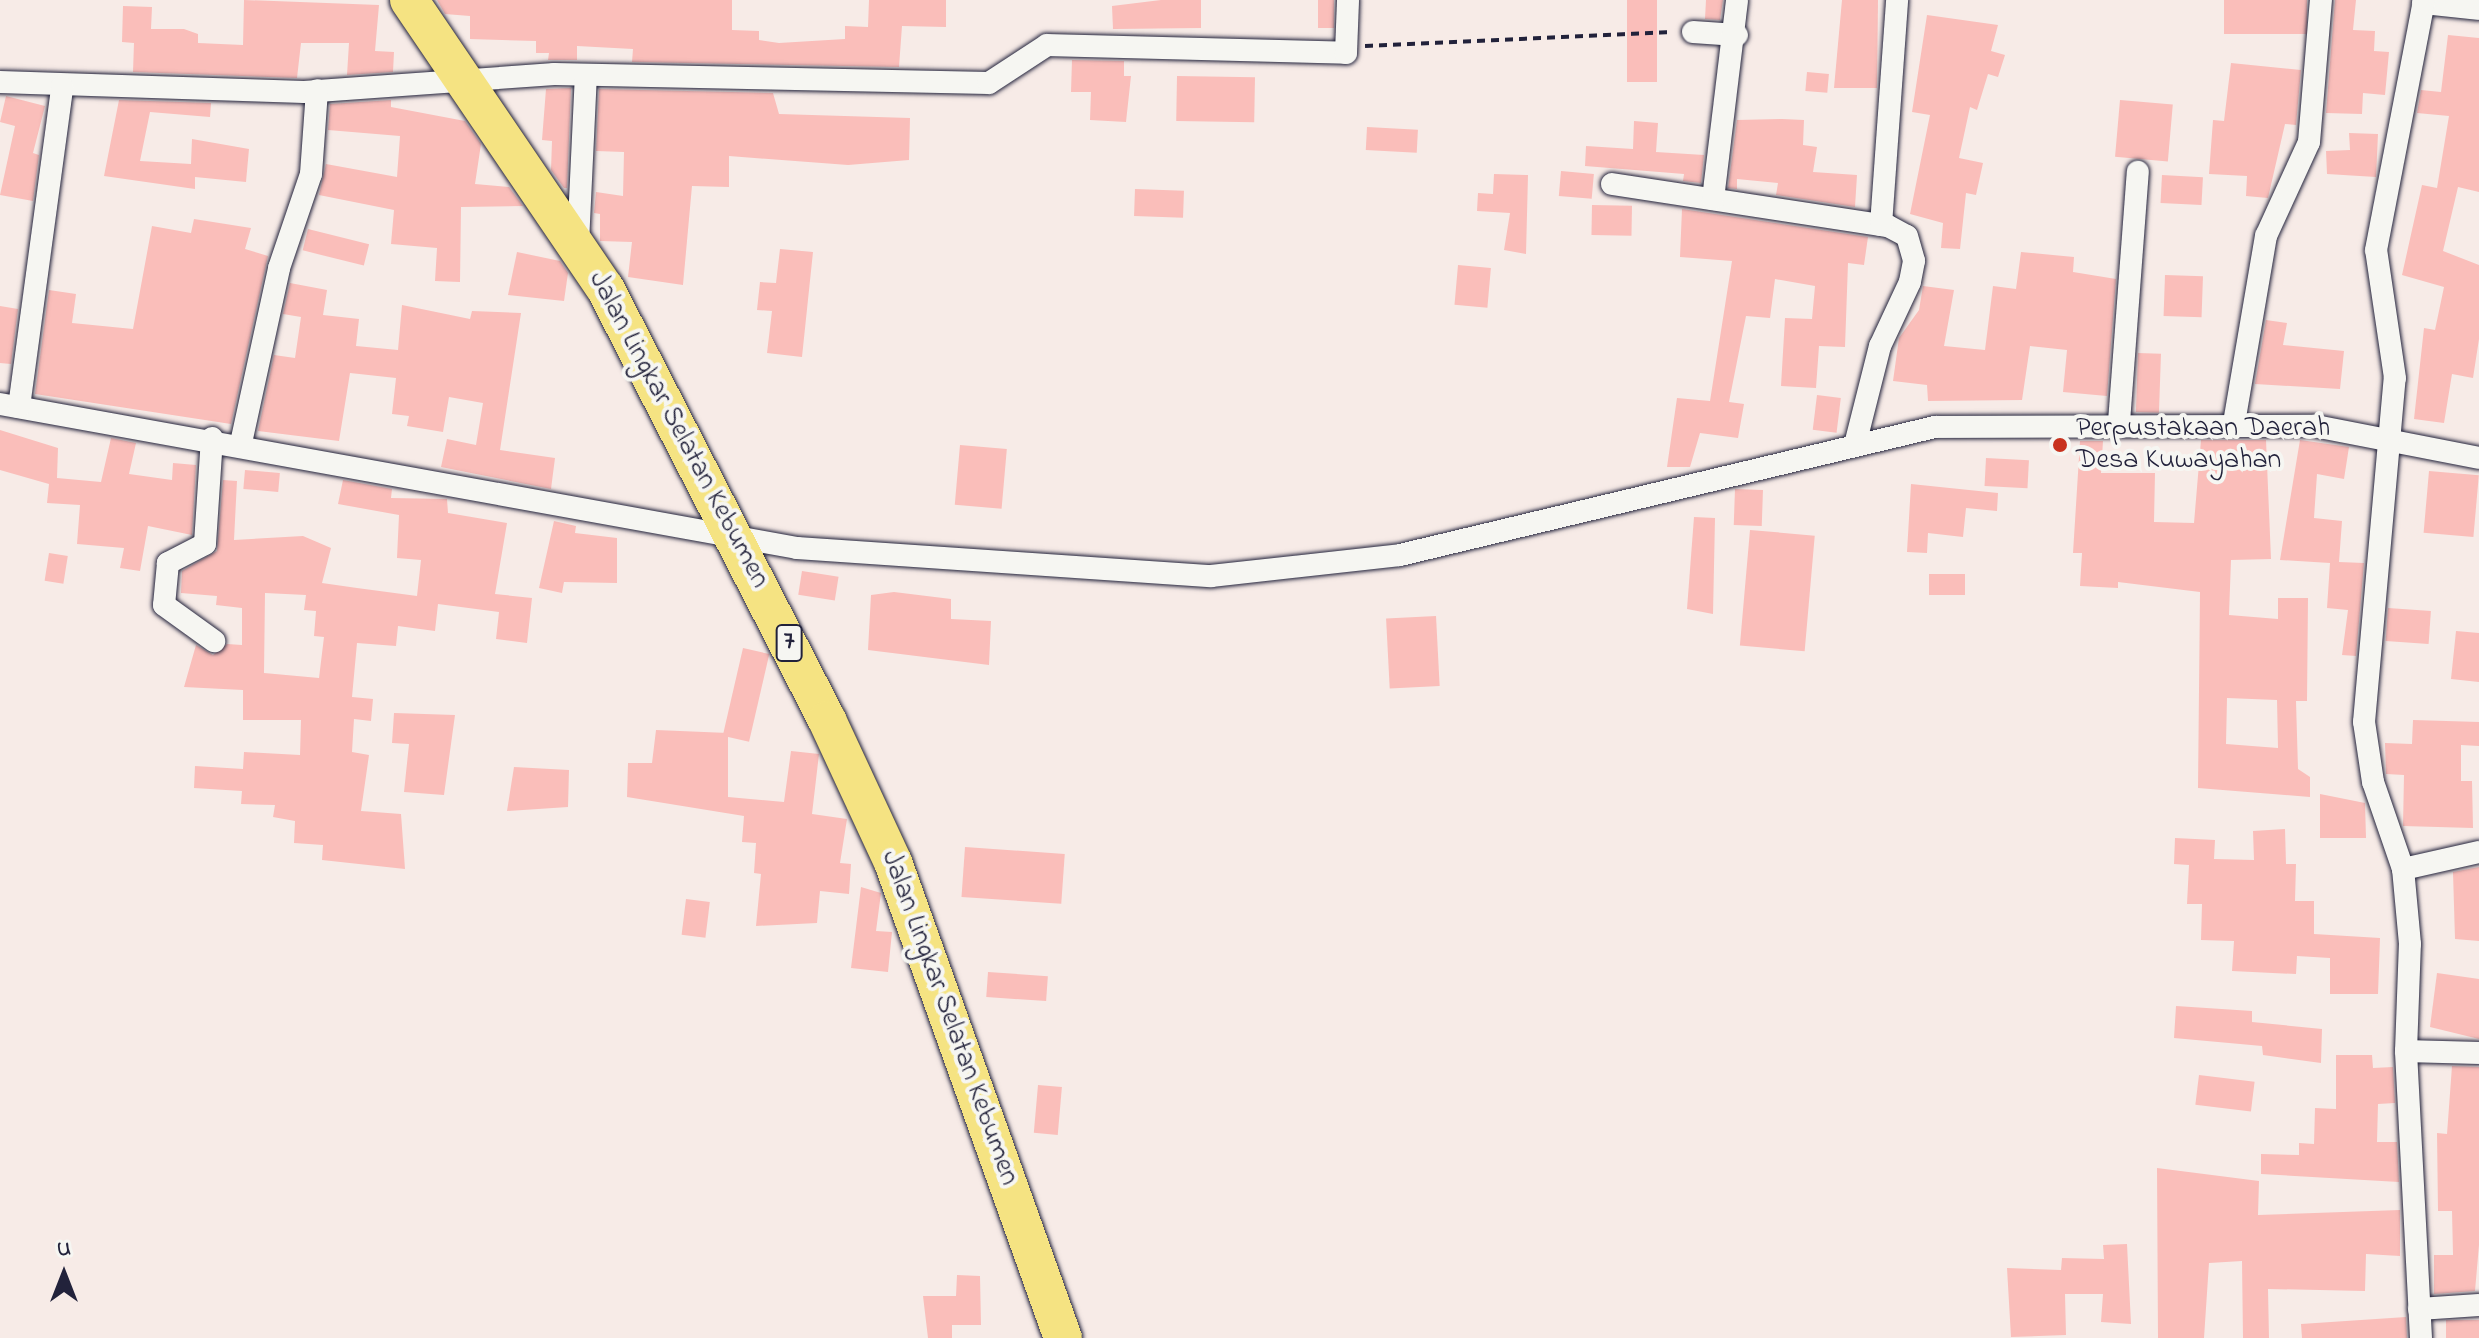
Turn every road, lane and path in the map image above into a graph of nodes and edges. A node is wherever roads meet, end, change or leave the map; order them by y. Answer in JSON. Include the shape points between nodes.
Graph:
{"nodes":[{"id":1,"x":409,"y":0,"type":"edge"},
{"id":2,"x":1348,"y":0,"type":"edge"},
{"id":3,"x":1737,"y":0,"type":"edge"},
{"id":4,"x":1897,"y":0,"type":"edge"},
{"id":5,"x":2321,"y":0,"type":"edge"},
{"id":6,"x":2424,"y":2,"type":"edge"},
{"id":7,"x":2479,"y":9,"type":"edge"},
{"id":8,"x":1693,"y":32,"type":"joint"},
{"id":9,"x":1737,"y":35,"type":"junction"},
{"id":10,"x":1347,"y":48,"type":"junction"},
{"id":11,"x":586,"y":75,"type":"junction"},
{"id":12,"x":469,"y":79,"type":"junction"},
{"id":13,"x":0,"y":82,"type":"edge"},
{"id":14,"x":62,"y":87,"type":"junction"},
{"id":15,"x":317,"y":90,"type":"junction"},
{"id":16,"x":2138,"y":172,"type":"dead end"},
{"id":17,"x":1612,"y":184,"type":"dead end"},
{"id":18,"x":1713,"y":199,"type":"junction"},
{"id":19,"x":1881,"y":225,"type":"junction"},
{"id":20,"x":578,"y":243,"type":"junction"},
{"id":21,"x":10,"y":405,"type":"edge"},
{"id":22,"x":2119,"y":422,"type":"junction"},
{"id":23,"x":2234,"y":423,"type":"junction"},
{"id":24,"x":212,"y":438,"type":"junction"},
{"id":25,"x":2392,"y":442,"type":"junction"},
{"id":26,"x":241,"y":443,"type":"junction"},
{"id":27,"x":1855,"y":445,"type":"junction"},
{"id":28,"x":2479,"y":458,"type":"edge"},
{"id":29,"x":737,"y":538,"type":"junction"},
{"id":30,"x":214,"y":641,"type":"dead end"},
{"id":31,"x":2479,"y":852,"type":"edge"},
{"id":32,"x":2403,"y":869,"type":"junction"},
{"id":33,"x":2406,"y":1051,"type":"junction"},
{"id":34,"x":2479,"y":1053,"type":"edge"},
{"id":35,"x":2479,"y":1305,"type":"edge"},
{"id":36,"x":2419,"y":1309,"type":"junction"},
{"id":37,"x":1063,"y":1338,"type":"edge"},
{"id":38,"x":2421,"y":1338,"type":"edge"}],
"edges":[{"from":1,"to":12,"type":"highway","name":"Jalan Lingkar Selatan Kebumen","number":"7"},
{"from":2,"to":10,"type":"street"},
{"from":3,"to":9,"type":"street"},
{"from":4,"to":19,"type":"street"},
{"from":5,"to":23,"type":"street","via":[[2309,142],[2266,236]]},
{"from":6,"to":7,"type":"street"},
{"from":6,"to":25,"type":"street","via":[[2376,250],[2392,341]]},
{"from":8,"to":9,"type":"street"},
{"from":8,"to":10,"type":"path","via":[[1574,31]]},
{"from":9,"to":18,"type":"street"},
{"from":10,"to":11,"type":"street","via":[[1341,54],[1280,55],[1047,45],[989,83]]},
{"from":11,"to":12,"type":"street"},
{"from":11,"to":20,"type":"street"},
{"from":12,"to":15,"type":"street"},
{"from":12,"to":20,"type":"highway","name":"Jalan Lingkar Selatan Kebumen","number":"7"},
{"from":13,"to":14,"type":"street"},
{"from":14,"to":15,"type":"street"},
{"from":14,"to":21,"type":"street"},
{"from":15,"to":26,"type":"street","via":[[311,174],[279,268]]},
{"from":16,"to":22,"type":"street"},
{"from":17,"to":18,"type":"street"},
{"from":18,"to":19,"type":"street"},
{"from":19,"to":27,"type":"street","via":[[1907,236],[1914,261],[1880,346]]},
{"from":20,"to":29,"type":"highway","name":"Jalan Lingkar Selatan Kebumen","number":"7"},
{"from":21,"to":24,"type":"street"},
{"from":22,"to":23,"type":"street"},
{"from":22,"to":27,"type":"street","via":[[1935,427]]},
{"from":23,"to":25,"type":"street","via":[[2315,426]]},
{"from":24,"to":26,"type":"street"},
{"from":24,"to":30,"type":"street","via":[[205,544],[166,565],[164,605]]},
{"from":25,"to":28,"type":"street"},
{"from":25,"to":32,"type":"street","via":[[2364,722],[2373,782]]},
{"from":26,"to":29,"type":"street"},
{"from":27,"to":29,"type":"street","via":[[1400,555],[1285,570],[1109,573]]},
{"from":29,"to":37,"type":"highway","name":"Jalan Lingkar Selatan Kebumen","number":"7","via":[[893,862]]},
{"from":31,"to":32,"type":"street"},
{"from":32,"to":33,"type":"street","via":[[2410,944]]},
{"from":33,"to":34,"type":"street"},
{"from":33,"to":36,"type":"street"},
{"from":35,"to":36,"type":"street"},
{"from":36,"to":38,"type":"street"}]}
